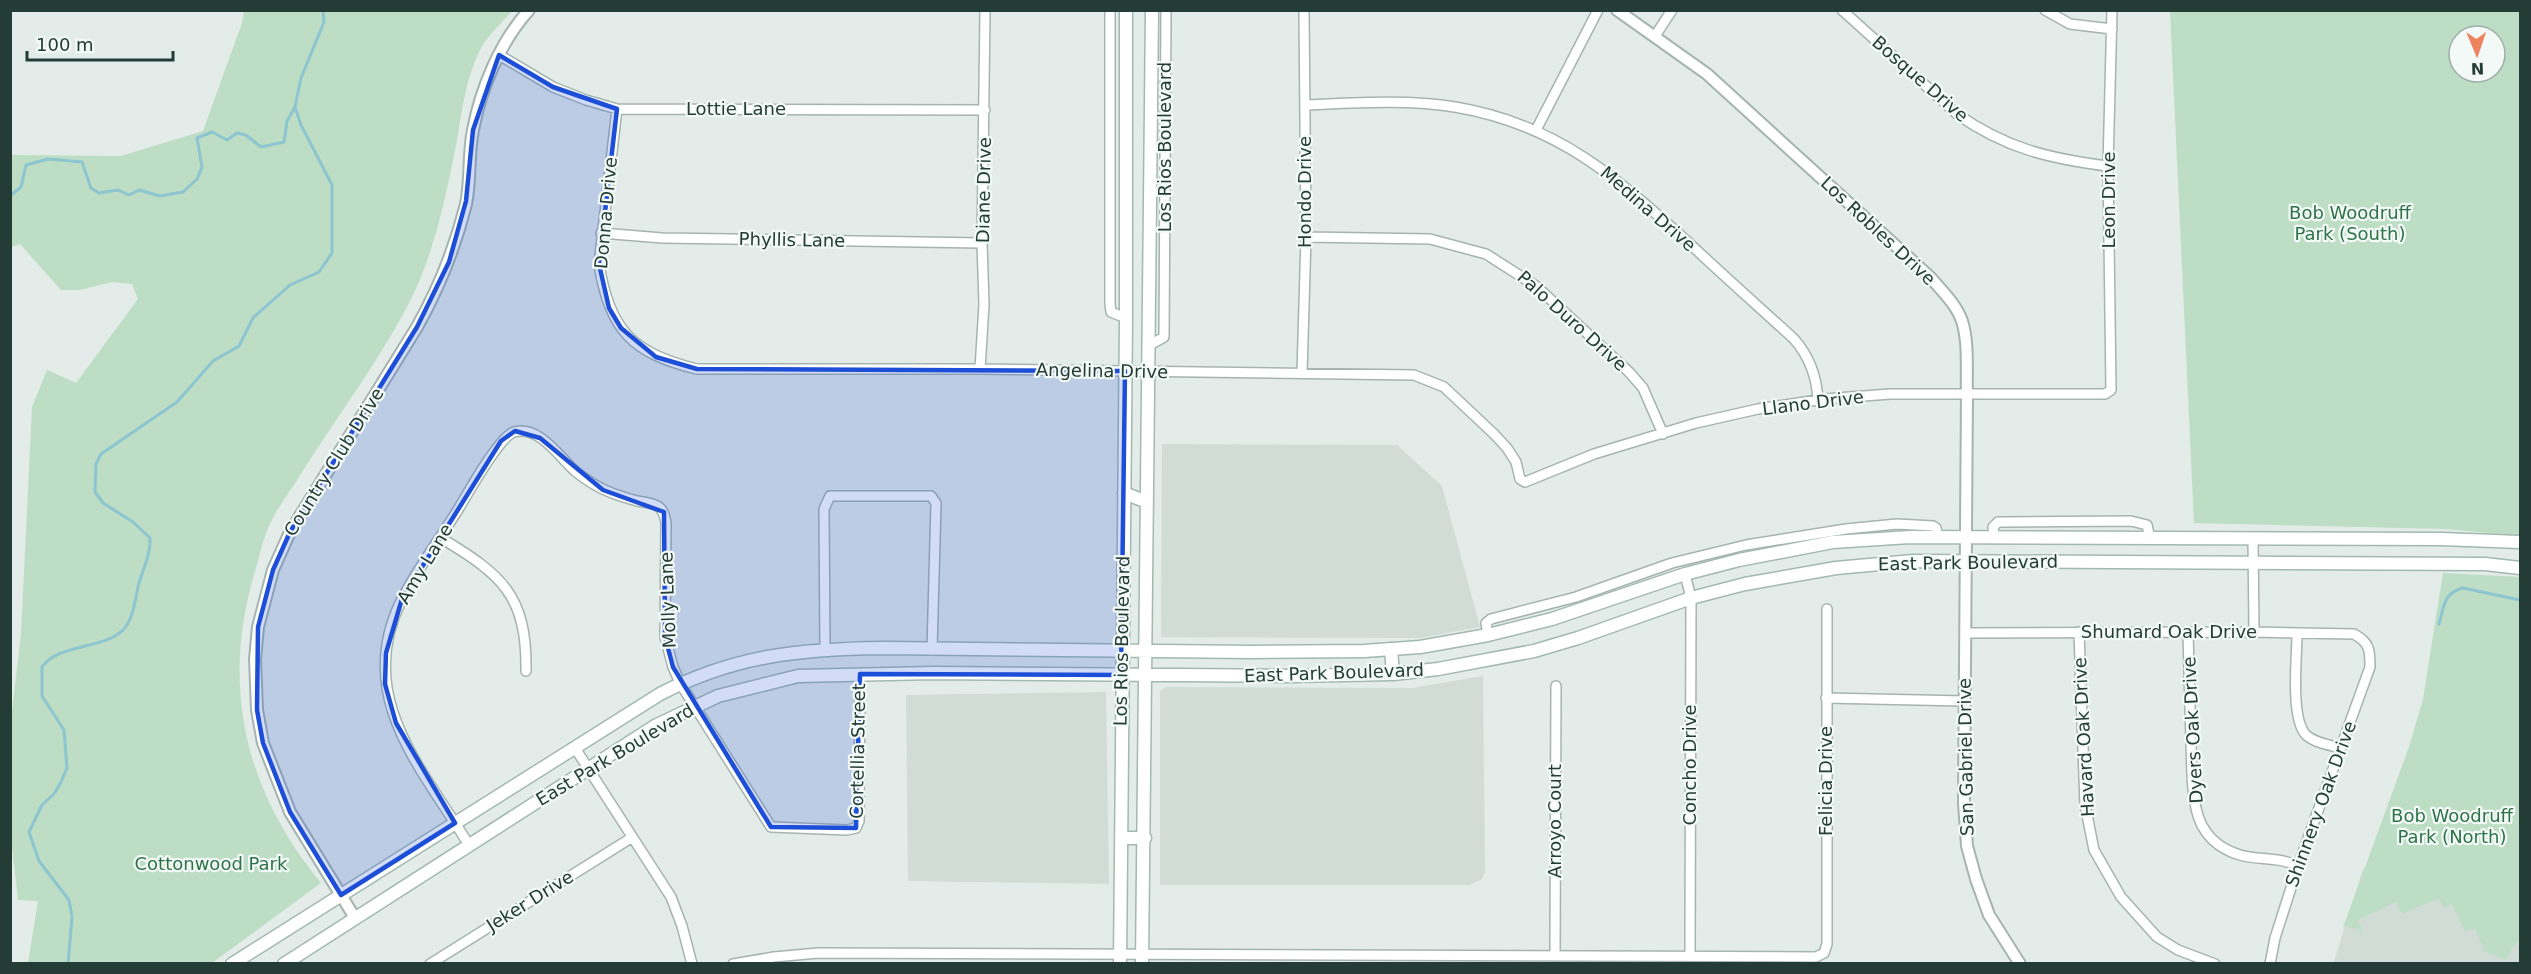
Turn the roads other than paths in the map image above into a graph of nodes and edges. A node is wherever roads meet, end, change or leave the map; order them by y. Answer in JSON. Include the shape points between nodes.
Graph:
{"nodes":[{"id":1,"x":529,"y":10,"type":"edge"},
{"id":2,"x":985,"y":10,"type":"edge"},
{"id":3,"x":1110,"y":10,"type":"edge"},
{"id":4,"x":1126,"y":10,"type":"edge"},
{"id":5,"x":1152,"y":10,"type":"edge"},
{"id":6,"x":1166,"y":10,"type":"edge"},
{"id":7,"x":1304,"y":10,"type":"edge"},
{"id":8,"x":1598,"y":10,"type":"edge"},
{"id":9,"x":1617,"y":10,"type":"edge"},
{"id":10,"x":1672,"y":10,"type":"edge"},
{"id":11,"x":1842,"y":10,"type":"edge"},
{"id":12,"x":2045,"y":10,"type":"edge"},
{"id":13,"x":2112,"y":10,"type":"edge"},
{"id":14,"x":2112,"y":29,"type":"junction"},
{"id":15,"x":1655,"y":36,"type":"junction"},
{"id":16,"x":499,"y":55,"type":"junction"},
{"id":17,"x":1305,"y":105,"type":"junction"},
{"id":18,"x":617,"y":109,"type":"junction"},
{"id":19,"x":985,"y":110,"type":"junction"},
{"id":20,"x":1536,"y":130,"type":"junction"},
{"id":21,"x":2108,"y":166,"type":"junction"},
{"id":22,"x":601,"y":233,"type":"junction"},
{"id":23,"x":1306,"y":237,"type":"junction"},
{"id":24,"x":982,"y":243,"type":"junction"},
{"id":25,"x":1126,"y":318,"type":"junction"},
{"id":26,"x":635,"y":344,"type":"joint"},
{"id":27,"x":1148,"y":346,"type":"junction"},
{"id":28,"x":980,"y":369,"type":"junction"},
{"id":29,"x":1125,"y":371,"type":"junction"},
{"id":30,"x":1148,"y":371,"type":"junction"},
{"id":31,"x":1302,"y":373,"type":"junction"},
{"id":32,"x":2111,"y":390,"type":"joint"},
{"id":33,"x":1966,"y":393,"type":"junction"},
{"id":34,"x":1818,"y":400,"type":"junction"},
{"id":35,"x":522,"y":431,"type":"joint"},
{"id":36,"x":1663,"y":434,"type":"junction"},
{"id":37,"x":1525,"y":482,"type":"joint"},
{"id":38,"x":1124,"y":493,"type":"junction"},
{"id":39,"x":1147,"y":497,"type":"junction"},
{"id":40,"x":1938,"y":537,"type":"junction"},
{"id":41,"x":441,"y":538,"type":"junction"},
{"id":42,"x":1966,"y":538,"type":"junction"},
{"id":43,"x":1994,"y":538,"type":"junction"},
{"id":44,"x":2150,"y":538,"type":"junction"},
{"id":45,"x":2253,"y":539,"type":"junction"},
{"id":46,"x":2520,"y":542,"type":"edge"},
{"id":47,"x":1966,"y":562,"type":"junction"},
{"id":48,"x":2253,"y":562,"type":"junction"},
{"id":49,"x":2520,"y":568,"type":"edge"},
{"id":50,"x":1685,"y":574,"type":"junction"},
{"id":51,"x":1690,"y":598,"type":"junction"},
{"id":52,"x":1827,"y":609,"type":"dead end"},
{"id":53,"x":2079,"y":632,"type":"junction"},
{"id":54,"x":2254,"y":632,"type":"junction"},
{"id":55,"x":1966,"y":633,"type":"junction"},
{"id":56,"x":2188,"y":633,"type":"junction"},
{"id":57,"x":2297,"y":634,"type":"junction"},
{"id":58,"x":1488,"y":635,"type":"junction"},
{"id":59,"x":2368,"y":645,"type":"joint"},
{"id":60,"x":825,"y":649,"type":"junction"},
{"id":61,"x":932,"y":650,"type":"junction"},
{"id":62,"x":1391,"y":650,"type":"junction"},
{"id":63,"x":1122,"y":651,"type":"junction"},
{"id":64,"x":1147,"y":651,"type":"junction"},
{"id":65,"x":526,"y":671,"type":"dead end"},
{"id":66,"x":933,"y":673,"type":"junction"},
{"id":67,"x":860,"y":674,"type":"junction"},
{"id":68,"x":1394,"y":674,"type":"junction"},
{"id":69,"x":1121,"y":675,"type":"junction"},
{"id":70,"x":1147,"y":675,"type":"junction"},
{"id":71,"x":680,"y":683,"type":"junction"},
{"id":72,"x":1556,"y":686,"type":"dead end"},
{"id":73,"x":1826,"y":698,"type":"junction"},
{"id":74,"x":1964,"y":701,"type":"junction"},
{"id":75,"x":696,"y":705,"type":"junction"},
{"id":76,"x":574,"y":748,"type":"junction"},
{"id":77,"x":2341,"y":748,"type":"junction"},
{"id":78,"x":588,"y":770,"type":"junction"},
{"id":79,"x":455,"y":823,"type":"junction"},
{"id":80,"x":771,"y":827,"type":"joint"},
{"id":81,"x":631,"y":838,"type":"junction"},
{"id":82,"x":1121,"y":838,"type":"junction"},
{"id":83,"x":1145,"y":838,"type":"junction"},
{"id":84,"x":469,"y":845,"type":"junction"},
{"id":85,"x":2298,"y":866,"type":"junction"},
{"id":86,"x":341,"y":894,"type":"junction"},
{"id":87,"x":355,"y":918,"type":"junction"},
{"id":88,"x":1554,"y":956,"type":"junction"},
{"id":89,"x":1690,"y":956,"type":"junction"},
{"id":90,"x":1142,"y":958,"type":"edge"},
{"id":91,"x":1043,"y":959,"type":"edge"},
{"id":92,"x":1120,"y":959,"type":"edge"},
{"id":93,"x":1447,"y":959,"type":"edge"},
{"id":94,"x":232,"y":963,"type":"edge"},
{"id":95,"x":284,"y":963,"type":"edge"},
{"id":96,"x":430,"y":963,"type":"edge"},
{"id":97,"x":692,"y":963,"type":"edge"},
{"id":98,"x":733,"y":963,"type":"edge"},
{"id":99,"x":2020,"y":963,"type":"edge"},
{"id":100,"x":2215,"y":963,"type":"edge"},
{"id":101,"x":2270,"y":963,"type":"edge"}],
"edges":[{"from":1,"to":16,"type":"street","name":"Country Club Drive"},
{"from":2,"to":19,"type":"street","name":"Diane Drive"},
{"from":3,"to":25,"type":"street","via":[[1110,304],[1111,312]]},
{"from":4,"to":25,"type":"main road","name":"Los Rios Boulevard"},
{"from":5,"to":27,"type":"main road","name":"Los Rios Boulevard"},
{"from":6,"to":27,"type":"street","name":"Los Rios Boulevard","via":[[1164,337]]},
{"from":7,"to":17,"type":"street","name":"Hondo Drive"},
{"from":8,"to":20,"type":"street"},
{"from":9,"to":15,"type":"street","name":"Los Robles Drive"},
{"from":10,"to":15,"type":"street"},
{"from":11,"to":21,"type":"street","name":"Bosque Drive","via":[[1976,128],[2043,156]]},
{"from":12,"to":14,"type":"street","via":[[2070,24]]},
{"from":13,"to":14,"type":"street","name":"Leon Drive"},
{"from":14,"to":21,"type":"street","name":"Leon Drive"},
{"from":15,"to":33,"type":"street","name":"Los Robles Drive","via":[[1716,82],[1931,278],[1962,320]]},
{"from":16,"to":18,"type":"street","name":"Lottie Lane","via":[[553,87]]},
{"from":16,"to":86,"type":"street","name":"Country Club Drive","via":[[473,130],[466,201],[449,262],[417,327],[290,532],[273,570],[258,627],[255,659],[263,743],[290,812]]},
{"from":17,"to":20,"type":"street","name":"Medina Drive","via":[[1453,106]]},
{"from":17,"to":23,"type":"street","name":"Hondo Drive"},
{"from":18,"to":19,"type":"street","name":"Lottie Lane"},
{"from":18,"to":22,"type":"street","name":"Donna Drive"},
{"from":19,"to":24,"type":"street","name":"Diane Drive"},
{"from":20,"to":34,"type":"street","name":"Medina Drive","via":[[1602,168],[1637,196],[1794,339],[1811,367]]},
{"from":21,"to":32,"type":"street","name":"Leon Drive"},
{"from":22,"to":24,"type":"street","name":"Phyllis Lane","via":[[662,238]]},
{"from":22,"to":26,"type":"street","name":"Donna Drive","via":[[602,286],[609,308]]},
{"from":23,"to":31,"type":"street","name":"Hondo Drive"},
{"from":23,"to":36,"type":"street","name":"Palo Duro Drive","via":[[1430,239],[1486,254],[1536,286],[1629,372],[1643,388]]},
{"from":24,"to":28,"type":"street","name":"Diane Drive"},
{"from":25,"to":29,"type":"main road","name":"Los Rios Boulevard"},
{"from":26,"to":28,"type":"street","name":"Angelina Drive","via":[[656,357],[697,369]]},
{"from":27,"to":30,"type":"main road","name":"Los Rios Boulevard"},
{"from":28,"to":29,"type":"street","name":"Angelina Drive"},
{"from":29,"to":30,"type":"street","name":"Angelina Drive"},
{"from":29,"to":38,"type":"main road","name":"Los Rios Boulevard"},
{"from":30,"to":31,"type":"street","name":"Angelina Drive"},
{"from":30,"to":39,"type":"main road","name":"Los Rios Boulevard"},
{"from":31,"to":37,"type":"street","name":"Angelina Drive","via":[[1414,375],[1444,387],[1507,448],[1520,479]]},
{"from":32,"to":33,"type":"street","name":"Llano Drive","via":[[2105,394]]},
{"from":33,"to":34,"type":"street","name":"Llano Drive"},
{"from":33,"to":42,"type":"street","name":"Los Robles Drive"},
{"from":34,"to":36,"type":"street","name":"Llano Drive","via":[[1758,409]]},
{"from":35,"to":41,"type":"street","name":"Amy Lane","via":[[501,441]]},
{"from":35,"to":71,"type":"street","name":"Molly Lane","via":[[547,443],[573,469],[603,490],[656,505],[664,512],[665,637]]},
{"from":36,"to":37,"type":"street","name":"Llano Drive","via":[[1594,454]]},
{"from":38,"to":39,"type":"main road"},
{"from":38,"to":63,"type":"main road","name":"Los Rios Boulevard"},
{"from":39,"to":64,"type":"main road","name":"Los Rios Boulevard"},
{"from":40,"to":42,"type":"main road","name":"East Park Boulevard"},
{"from":40,"to":50,"type":"main road","name":"East Park Boulevard","via":[[1797,547]]},
{"from":40,"to":58,"type":"street","name":"East Park Boulevard","via":[[1933,526],[1897,524],[1737,547],[1672,563],[1567,600],[1491,619],[1486,623]]},
{"from":41,"to":65,"type":"street","via":[[482,563],[508,591],[524,632]]},
{"from":41,"to":79,"type":"street","name":"Amy Lane","via":[[397,610],[387,644],[385,684],[400,733]]},
{"from":42,"to":43,"type":"main road","name":"East Park Boulevard"},
{"from":42,"to":47,"type":"street","name":"San Gabriel Drive"},
{"from":43,"to":44,"type":"main road","name":"East Park Boulevard"},
{"from":43,"to":44,"type":"street","name":"East Park Boulevard","via":[[1998,522],[2131,521],[2147,525]]},
{"from":44,"to":45,"type":"main road","name":"East Park Boulevard"},
{"from":45,"to":46,"type":"main road","name":"East Park Boulevard","via":[[2441,538]]},
{"from":45,"to":48,"type":"street"},
{"from":47,"to":48,"type":"main road","name":"East Park Boulevard"},
{"from":47,"to":51,"type":"main road","name":"East Park Boulevard","via":[[1913,561],[1836,568]]},
{"from":47,"to":55,"type":"street","name":"San Gabriel Drive"},
{"from":48,"to":49,"type":"main road","name":"East Park Boulevard","via":[[2485,564]]},
{"from":48,"to":54,"type":"street"},
{"from":50,"to":51,"type":"street","name":"Concho Drive"},
{"from":50,"to":58,"type":"main road","name":"East Park Boulevard","via":[[1592,607]]},
{"from":51,"to":68,"type":"main road","name":"East Park Boulevard","via":[[1534,651]]},
{"from":51,"to":89,"type":"street","name":"Concho Drive"},
{"from":52,"to":73,"type":"street","name":"Felicia Drive"},
{"from":53,"to":55,"type":"street","name":"Shumard Oak Drive"},
{"from":53,"to":56,"type":"street","name":"Shumard Oak Drive"},
{"from":53,"to":100,"type":"street","name":"Havard Oak Drive","via":[[2085,805],[2094,850],[2121,897],[2157,937],[2178,950]]},
{"from":54,"to":56,"type":"street","name":"Shumard Oak Drive"},
{"from":54,"to":57,"type":"street","name":"Shumard Oak Drive"},
{"from":55,"to":74,"type":"street","name":"San Gabriel Drive"},
{"from":56,"to":85,"type":"street","name":"Dyers Oak Drive","via":[[2193,790],[2199,819],[2218,844],[2233,853]]},
{"from":57,"to":59,"type":"street","name":"Shumard Oak Drive","via":[[2354,634]]},
{"from":57,"to":77,"type":"street","via":[[2296,711],[2301,727],[2316,741]]},
{"from":58,"to":62,"type":"main road","name":"East Park Boulevard"},
{"from":59,"to":77,"type":"street","name":"Shinnery Oak Drive","via":[[2370,668]]},
{"from":60,"to":61,"type":"main road","name":"East Park Boulevard"},
{"from":60,"to":61,"type":"street","via":[[824,509],[830,495],[931,496],[936,503]]},
{"from":60,"to":71,"type":"main road","name":"East Park Boulevard","via":[[784,652],[744,661]]},
{"from":61,"to":63,"type":"main road","name":"East Park Boulevard"},
{"from":61,"to":66,"type":"main road"},
{"from":62,"to":64,"type":"main road","name":"East Park Boulevard"},
{"from":62,"to":68,"type":"main road"},
{"from":63,"to":64,"type":"main road","name":"East Park Boulevard"},
{"from":63,"to":69,"type":"main road","name":"Los Rios Boulevard"},
{"from":64,"to":70,"type":"main road","name":"Los Rios Boulevard"},
{"from":66,"to":67,"type":"main road","name":"East Park Boulevard"},
{"from":66,"to":69,"type":"main road","name":"East Park Boulevard"},
{"from":67,"to":75,"type":"main road","name":"East Park Boulevard","via":[[781,679]]},
{"from":67,"to":80,"type":"street","name":"Cortellia Street","via":[[856,828]]},
{"from":68,"to":70,"type":"main road","name":"East Park Boulevard"},
{"from":69,"to":70,"type":"main road","name":"East Park Boulevard"},
{"from":69,"to":82,"type":"main road","name":"Los Rios Boulevard"},
{"from":70,"to":83,"type":"main road","name":"Los Rios Boulevard"},
{"from":71,"to":75,"type":"street","name":"Molly Lane"},
{"from":71,"to":76,"type":"main road","name":"East Park Boulevard"},
{"from":72,"to":88,"type":"street","name":"Arroyo Court"},
{"from":73,"to":74,"type":"street"},
{"from":73,"to":89,"type":"street","name":"Felicia Drive","via":[[1824,952],[1816,957]]},
{"from":74,"to":99,"type":"street","name":"San Gabriel Drive","via":[[1967,846],[1989,915]]},
{"from":75,"to":78,"type":"main road","name":"East Park Boulevard","via":[[655,726]]},
{"from":75,"to":80,"type":"street","name":"Molly Lane"},
{"from":76,"to":78,"type":"street"},
{"from":76,"to":79,"type":"main road","name":"East Park Boulevard"},
{"from":77,"to":85,"type":"street","name":"Shinnery Oak Drive"},
{"from":78,"to":81,"type":"street"},
{"from":78,"to":84,"type":"main road","name":"East Park Boulevard"},
{"from":79,"to":84,"type":"street","name":"Amy Lane"},
{"from":79,"to":86,"type":"main road","name":"East Park Boulevard"},
{"from":81,"to":96,"type":"street","name":"Jeker Drive"},
{"from":81,"to":97,"type":"street","via":[[671,897]]},
{"from":82,"to":83,"type":"main road"},
{"from":82,"to":92,"type":"main road","name":"Los Rios Boulevard"},
{"from":83,"to":90,"type":"main road","name":"Los Rios Boulevard"},
{"from":84,"to":87,"type":"main road","name":"East Park Boulevard"},
{"from":85,"to":101,"type":"street","name":"Shinnery Oak Drive"},
{"from":86,"to":87,"type":"street","name":"Country Club Drive"},
{"from":86,"to":94,"type":"main road","name":"East Park Boulevard"},
{"from":87,"to":95,"type":"main road","name":"East Park Boulevard"},
{"from":88,"to":89,"type":"street"},
{"from":88,"to":93,"type":"street"},
{"from":90,"to":92,"type":"street"},
{"from":90,"to":93,"type":"street"},
{"from":91,"to":92,"type":"street"},
{"from":91,"to":98,"type":"street","via":[[818,953]]}]}
